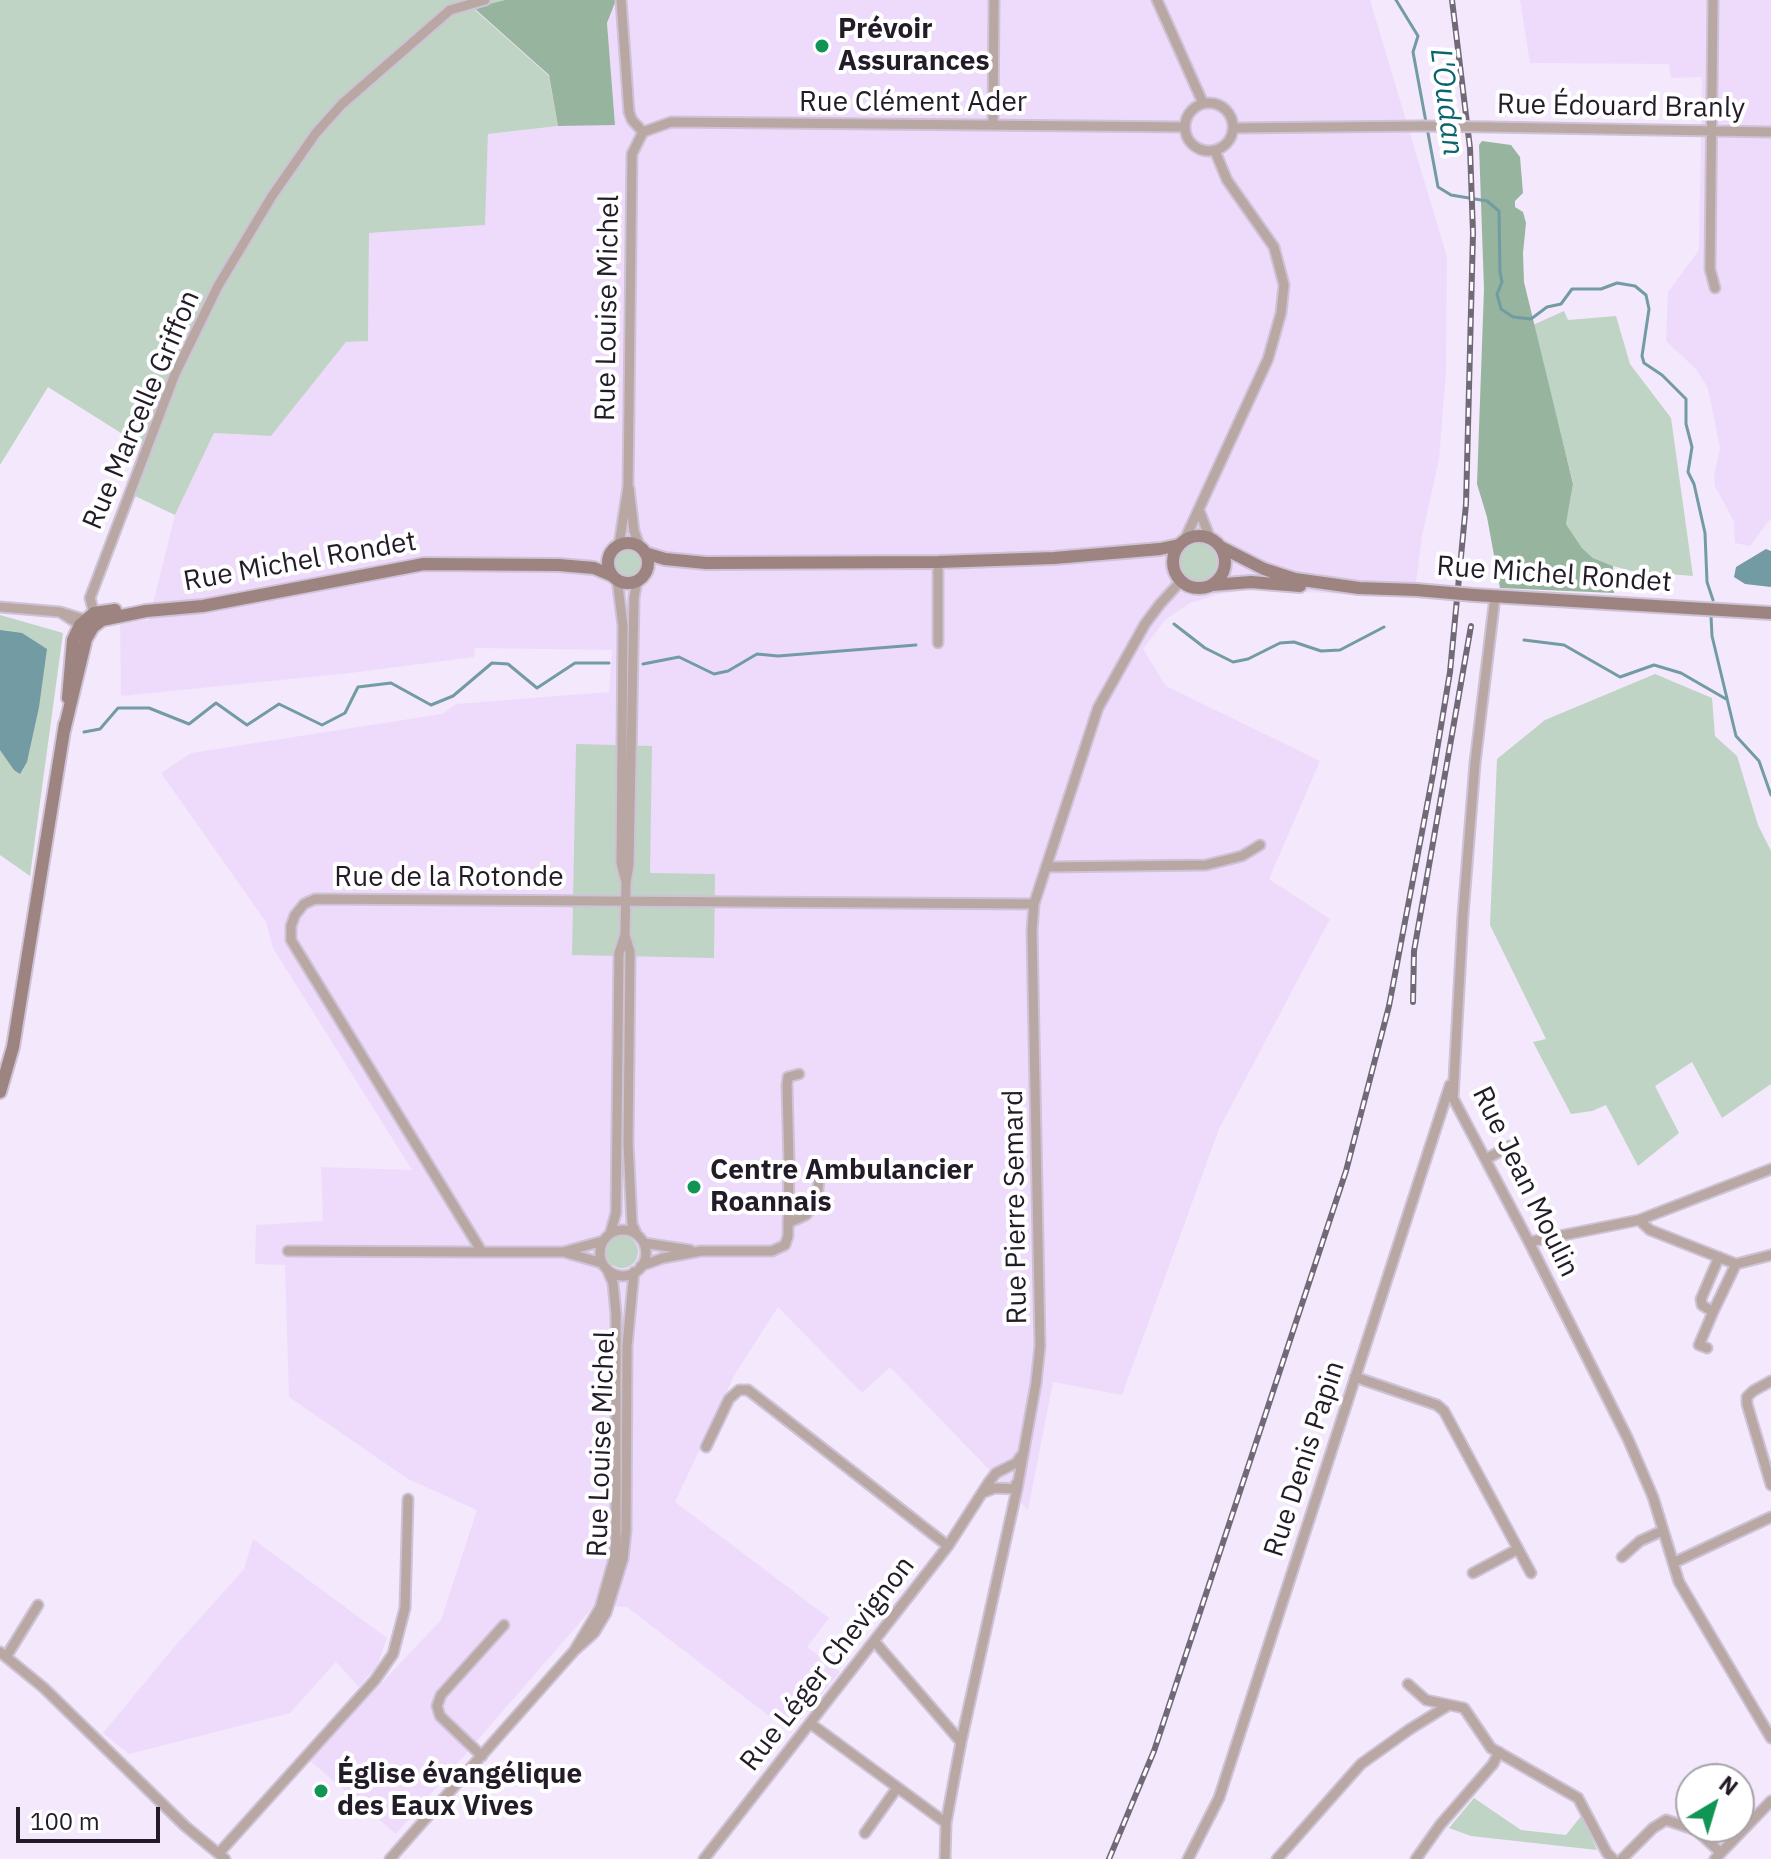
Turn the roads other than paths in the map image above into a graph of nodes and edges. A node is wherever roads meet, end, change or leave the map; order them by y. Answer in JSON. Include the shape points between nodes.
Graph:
{"nodes":[{"id":1,"x":485,"y":0,"type":"edge"},
{"id":2,"x":621,"y":0,"type":"edge"},
{"id":3,"x":994,"y":0,"type":"edge"},
{"id":4,"x":1157,"y":0,"type":"edge"},
{"id":5,"x":1713,"y":0,"type":"edge"},
{"id":6,"x":1203,"y":103,"type":"junction"},
{"id":7,"x":993,"y":125,"type":"junction"},
{"id":8,"x":1185,"y":127,"type":"junction"},
{"id":9,"x":1234,"y":128,"type":"junction"},
{"id":10,"x":1711,"y":131,"type":"junction"},
{"id":11,"x":643,"y":132,"type":"junction"},
{"id":12,"x":1771,"y":132,"type":"edge"},
{"id":13,"x":1215,"y":151,"type":"junction"},
{"id":14,"x":1715,"y":288,"type":"dead end"},
{"id":15,"x":628,"y":487,"type":"junction"},
{"id":16,"x":1199,"y":510,"type":"junction"},
{"id":17,"x":1210,"y":538,"type":"junction"},
{"id":18,"x":1182,"y":542,"type":"junction"},
{"id":19,"x":1221,"y":547,"type":"junction"},
{"id":20,"x":615,"y":550,"type":"junction"},
{"id":21,"x":642,"y":550,"type":"junction"},
{"id":22,"x":1118,"y":553,"type":"junction"},
{"id":23,"x":938,"y":562,"type":"junction"},
{"id":24,"x":706,"y":563,"type":"junction"},
{"id":25,"x":559,"y":565,"type":"junction"},
{"id":26,"x":1178,"y":575,"type":"junction"},
{"id":27,"x":615,"y":578,"type":"junction"},
{"id":28,"x":639,"y":579,"type":"junction"},
{"id":29,"x":1212,"y":585,"type":"junction"},
{"id":30,"x":1334,"y":585,"type":"junction"},
{"id":31,"x":1495,"y":597,"type":"junction"},
{"id":32,"x":0,"y":607,"type":"edge"},
{"id":33,"x":1771,"y":613,"type":"edge"},
{"id":34,"x":91,"y":621,"type":"junction"},
{"id":35,"x":938,"y":643,"type":"dead end"},
{"id":36,"x":64,"y":731,"type":"junction"},
{"id":37,"x":1260,"y":845,"type":"dead end"},
{"id":38,"x":1046,"y":867,"type":"junction"},
{"id":39,"x":626,"y":882,"type":"junction"},
{"id":40,"x":625,"y":902,"type":"junction"},
{"id":41,"x":1034,"y":904,"type":"junction"},
{"id":42,"x":625,"y":935,"type":"junction"},
{"id":43,"x":1455,"y":1070,"type":"junction"},
{"id":44,"x":799,"y":1074,"type":"dead end"},
{"id":45,"x":0,"y":1092,"type":"edge"},
{"id":46,"x":1510,"y":1146,"type":"dead end"},
{"id":47,"x":1486,"y":1159,"type":"junction"},
{"id":48,"x":1771,"y":1169,"type":"edge"},
{"id":49,"x":819,"y":1180,"type":"dead end"},
{"id":50,"x":1639,"y":1220,"type":"junction"},
{"id":51,"x":788,"y":1223,"type":"junction"},
{"id":52,"x":607,"y":1237,"type":"junction"},
{"id":53,"x":640,"y":1239,"type":"junction"},
{"id":54,"x":1529,"y":1242,"type":"junction"},
{"id":55,"x":288,"y":1251,"type":"dead end"},
{"id":56,"x":701,"y":1251,"type":"junction"},
{"id":57,"x":482,"y":1252,"type":"junction"},
{"id":58,"x":563,"y":1252,"type":"junction"},
{"id":59,"x":1771,"y":1255,"type":"edge"},
{"id":60,"x":1719,"y":1257,"type":"junction"},
{"id":61,"x":1736,"y":1264,"type":"junction"},
{"id":62,"x":604,"y":1266,"type":"junction"},
{"id":63,"x":638,"y":1269,"type":"junction"},
{"id":64,"x":1713,"y":1312,"type":"junction"},
{"id":65,"x":1707,"y":1348,"type":"dead end"},
{"id":66,"x":1355,"y":1377,"type":"junction"},
{"id":67,"x":1771,"y":1381,"type":"edge"},
{"id":68,"x":706,"y":1447,"type":"dead end"},
{"id":69,"x":1023,"y":1453,"type":"junction"},
{"id":70,"x":1006,"y":1470,"type":"junction"},
{"id":71,"x":1771,"y":1485,"type":"edge"},
{"id":72,"x":1017,"y":1489,"type":"junction"},
{"id":73,"x":982,"y":1493,"type":"junction"},
{"id":74,"x":408,"y":1499,"type":"dead end"},
{"id":75,"x":1771,"y":1517,"type":"edge"},
{"id":76,"x":1662,"y":1531,"type":"junction"},
{"id":77,"x":948,"y":1546,"type":"junction"},
{"id":78,"x":1518,"y":1549,"type":"junction"},
{"id":79,"x":1622,"y":1557,"type":"dead end"},
{"id":80,"x":1673,"y":1563,"type":"junction"},
{"id":81,"x":1473,"y":1573,"type":"dead end"},
{"id":82,"x":1531,"y":1573,"type":"dead end"},
{"id":83,"x":38,"y":1605,"type":"dead end"},
{"id":84,"x":504,"y":1625,"type":"dead end"},
{"id":85,"x":875,"y":1642,"type":"junction"},
{"id":86,"x":574,"y":1651,"type":"junction"},
{"id":87,"x":3,"y":1655,"type":"edge"},
{"id":88,"x":1408,"y":1684,"type":"dead end"},
{"id":89,"x":1450,"y":1704,"type":"junction"},
{"id":90,"x":811,"y":1724,"type":"junction"},
{"id":91,"x":1771,"y":1738,"type":"edge"},
{"id":92,"x":961,"y":1742,"type":"junction"},
{"id":93,"x":1499,"y":1752,"type":"junction"},
{"id":94,"x":482,"y":1756,"type":"junction"},
{"id":95,"x":897,"y":1788,"type":"junction"},
{"id":96,"x":1771,"y":1801,"type":"edge"},
{"id":97,"x":946,"y":1823,"type":"junction"},
{"id":98,"x":865,"y":1833,"type":"dead end"},
{"id":99,"x":222,"y":1856,"type":"edge"},
{"id":100,"x":1718,"y":1856,"type":"edge"},
{"id":101,"x":390,"y":1859,"type":"edge"},
{"id":102,"x":704,"y":1859,"type":"edge"},
{"id":103,"x":945,"y":1859,"type":"edge"},
{"id":104,"x":1188,"y":1859,"type":"edge"},
{"id":105,"x":1277,"y":1859,"type":"edge"},
{"id":106,"x":1416,"y":1859,"type":"edge"},
{"id":107,"x":1613,"y":1859,"type":"edge"},
{"id":108,"x":1622,"y":1859,"type":"edge"}],
"edges":[{"from":1,"to":34,"type":"street","name":"Rue Marcelle Griffon","via":[[450,10],[342,104],[272,196],[218,286],[175,374],[90,598]]},
{"from":2,"to":11,"type":"street","via":[[629,112]]},
{"from":3,"to":7,"type":"street"},
{"from":4,"to":6,"type":"street"},
{"from":5,"to":10,"type":"street"},
{"from":6,"to":8,"type":"street","via":[[1189,114]]},
{"from":6,"to":9,"type":"street","via":[[1226,109]]},
{"from":7,"to":8,"type":"street","name":"Rue Clément Ader"},
{"from":7,"to":11,"type":"street","name":"Rue Clément Ader","via":[[671,122]]},
{"from":8,"to":13,"type":"street","via":[[1195,146]]},
{"from":9,"to":10,"type":"street","name":"Rue Édouard Branly","bridge":true},
{"from":9,"to":13,"type":"street","via":[[1230,140]]},
{"from":10,"to":12,"type":"street","name":"Rue Édouard Branly"},
{"from":10,"to":14,"type":"street","via":[[1710,269]]},
{"from":11,"to":15,"type":"street","name":"Rue Louise Michel","via":[[632,154]]},
{"from":13,"to":16,"type":"street","via":[[1227,180],[1274,247],[1284,285],[1268,359]]},
{"from":15,"to":20,"type":"street","name":"Rue Louise Michel"},
{"from":15,"to":21,"type":"street","name":"Rue Louise Michel"},
{"from":16,"to":17,"type":"street"},
{"from":16,"to":18,"type":"street"},
{"from":17,"to":18,"type":"street","via":[[1194,536]]},
{"from":17,"to":19,"type":"street"},
{"from":18,"to":22,"type":"street"},
{"from":18,"to":26,"type":"street","via":[[1173,556]]},
{"from":19,"to":29,"type":"street","via":[[1225,566]]},
{"from":19,"to":30,"type":"street","name":"Rue Michel Rondet","via":[[1281,575]]},
{"from":20,"to":21,"type":"street","via":[[630,543]]},
{"from":20,"to":25,"type":"street","name":"Rue Michel Rondet"},
{"from":20,"to":27,"type":"street","via":[[608,565]]},
{"from":21,"to":24,"type":"street","via":[[665,559]]},
{"from":21,"to":28,"type":"street","via":[[647,565]]},
{"from":22,"to":23,"type":"street"},
{"from":22,"to":26,"type":"street","via":[[1157,556]]},
{"from":23,"to":24,"type":"street"},
{"from":23,"to":35,"type":"street"},
{"from":24,"to":28,"type":"street","via":[[664,567]]},
{"from":25,"to":27,"type":"street","name":"Rue Michel Rondet","via":[[594,568]]},
{"from":25,"to":34,"type":"street","name":"Rue Michel Rondet","via":[[424,564],[203,606]]},
{"from":26,"to":29,"type":"street","via":[[1197,588]]},
{"from":26,"to":38,"type":"street","name":"Rue Pierre Semard","via":[[1098,708]]},
{"from":27,"to":28,"type":"street"},
{"from":27,"to":39,"type":"street","via":[[623,626],[621,863]]},
{"from":28,"to":39,"type":"street","via":[[634,598]]},
{"from":29,"to":30,"type":"street","name":"Rue Michel Rondet"},
{"from":30,"to":31,"type":"street","name":"Rue Michel Rondet","bridge":true},
{"from":31,"to":33,"type":"street","name":"Rue Michel Rondet"},
{"from":31,"to":43,"type":"street","name":"Rue Jean Moulin","via":[[1475,763]]},
{"from":32,"to":34,"type":"street","via":[[60,612]]},
{"from":34,"to":36,"type":"street"},
{"from":34,"to":36,"type":"street","via":[[73,640]]},
{"from":36,"to":45,"type":"street","via":[[13,1047]]},
{"from":37,"to":38,"type":"street","via":[[1242,856],[1206,865]]},
{"from":38,"to":41,"type":"street","name":"Rue Pierre Semard"},
{"from":39,"to":40,"type":"street"},
{"from":40,"to":41,"type":"street","name":"Rue de la Rotonde"},
{"from":40,"to":42,"type":"street"},
{"from":40,"to":57,"type":"street","name":"Rue de la Rotonde","via":[[315,899],[295,915],[291,940]]},
{"from":41,"to":69,"type":"street","name":"Rue Pierre Semard","via":[[1040,1346]]},
{"from":42,"to":52,"type":"street","via":[[619,953],[616,1213]]},
{"from":42,"to":53,"type":"street","via":[[630,952],[629,1173],[632,1224]]},
{"from":43,"to":47,"type":"street","name":"Rue Jean Moulin","via":[[1453,1098]]},
{"from":43,"to":66,"type":"street","name":"Rue Denis Papin"},
{"from":44,"to":51,"type":"street","via":[[788,1077],[787,1085]]},
{"from":46,"to":47,"type":"street"},
{"from":47,"to":54,"type":"street","name":"Rue Jean Moulin"},
{"from":48,"to":50,"type":"street"},
{"from":49,"to":51,"type":"street","via":[[817,1198],[806,1215]]},
{"from":50,"to":54,"type":"street"},
{"from":50,"to":60,"type":"street","via":[[1650,1230]]},
{"from":51,"to":56,"type":"street","via":[[785,1245],[778,1250]]},
{"from":52,"to":53,"type":"street","via":[[624,1230]]},
{"from":52,"to":58,"type":"street"},
{"from":52,"to":62,"type":"street","via":[[600,1248]]},
{"from":53,"to":56,"type":"street","via":[[663,1248]]},
{"from":53,"to":63,"type":"street","via":[[646,1255]]},
{"from":54,"to":76,"type":"street","name":"Rue Jean Moulin","via":[[1628,1439]]},
{"from":55,"to":57,"type":"street"},
{"from":56,"to":63,"type":"street"},
{"from":57,"to":58,"type":"street"},
{"from":58,"to":62,"type":"street"},
{"from":59,"to":61,"type":"street"},
{"from":60,"to":61,"type":"street"},
{"from":60,"to":64,"type":"street","via":[[1701,1299]]},
{"from":61,"to":64,"type":"street"},
{"from":62,"to":63,"type":"street","via":[[620,1275]]},
{"from":62,"to":86,"type":"street","name":"Rue Louise Michel","via":[[613,1283],[616,1314],[615,1549],[600,1608]]},
{"from":63,"to":86,"type":"street","name":"Rue Louise Michel","via":[[630,1294],[627,1346],[623,1559],[606,1613]]},
{"from":64,"to":65,"type":"street","via":[[1699,1345]]},
{"from":66,"to":78,"type":"street","via":[[1444,1411]]},
{"from":66,"to":104,"type":"street","name":"Rue Denis Papin","via":[[1219,1798]]},
{"from":67,"to":71,"type":"street","via":[[1753,1391],[1747,1404]]},
{"from":68,"to":77,"type":"street","via":[[734,1394],[748,1390]]},
{"from":69,"to":70,"type":"street","name":"Rue Léger Chevignon"},
{"from":69,"to":72,"type":"street","name":"Rue Pierre Semard"},
{"from":70,"to":72,"type":"street"},
{"from":70,"to":73,"type":"street","name":"Rue Léger Chevignon","via":[[996,1473]]},
{"from":72,"to":73,"type":"street"},
{"from":72,"to":92,"type":"street","name":"Rue Pierre Semard"},
{"from":73,"to":77,"type":"street","name":"Rue Léger Chevignon"},
{"from":74,"to":99,"type":"street","via":[[405,1608],[393,1654]]},
{"from":75,"to":80,"type":"street"},
{"from":76,"to":79,"type":"street"},
{"from":76,"to":80,"type":"street","name":"Rue Jean Moulin"},
{"from":77,"to":85,"type":"street","name":"Rue Léger Chevignon"},
{"from":78,"to":81,"type":"street"},
{"from":78,"to":82,"type":"street"},
{"from":80,"to":91,"type":"street","name":"Rue Jean Moulin","via":[[1679,1582]]},
{"from":83,"to":87,"type":"street"},
{"from":84,"to":94,"type":"street","via":[[437,1706],[440,1716]]},
{"from":85,"to":90,"type":"street","name":"Rue Léger Chevignon"},
{"from":85,"to":92,"type":"street"},
{"from":86,"to":94,"type":"street","name":"Rue Louise Michel"},
{"from":87,"to":99,"type":"street"},
{"from":88,"to":89,"type":"street","via":[[1426,1700]]},
{"from":89,"to":93,"type":"street","via":[[1468,1712],[1485,1741]]},
{"from":89,"to":105,"type":"street","via":[[1361,1764]]},
{"from":90,"to":95,"type":"street"},
{"from":90,"to":102,"type":"street","name":"Rue Léger Chevignon"},
{"from":92,"to":97,"type":"street","name":"Rue Pierre Semard"},
{"from":93,"to":106,"type":"street"},
{"from":93,"to":107,"type":"street","via":[[1578,1798]]},
{"from":94,"to":101,"type":"street","name":"Rue Louise Michel"},
{"from":95,"to":97,"type":"street"},
{"from":95,"to":98,"type":"street"},
{"from":96,"to":100,"type":"street"},
{"from":97,"to":103,"type":"street","name":"Rue Pierre Semard"},
{"from":100,"to":108,"type":"street","via":[[1696,1830],[1666,1820]]}]}
